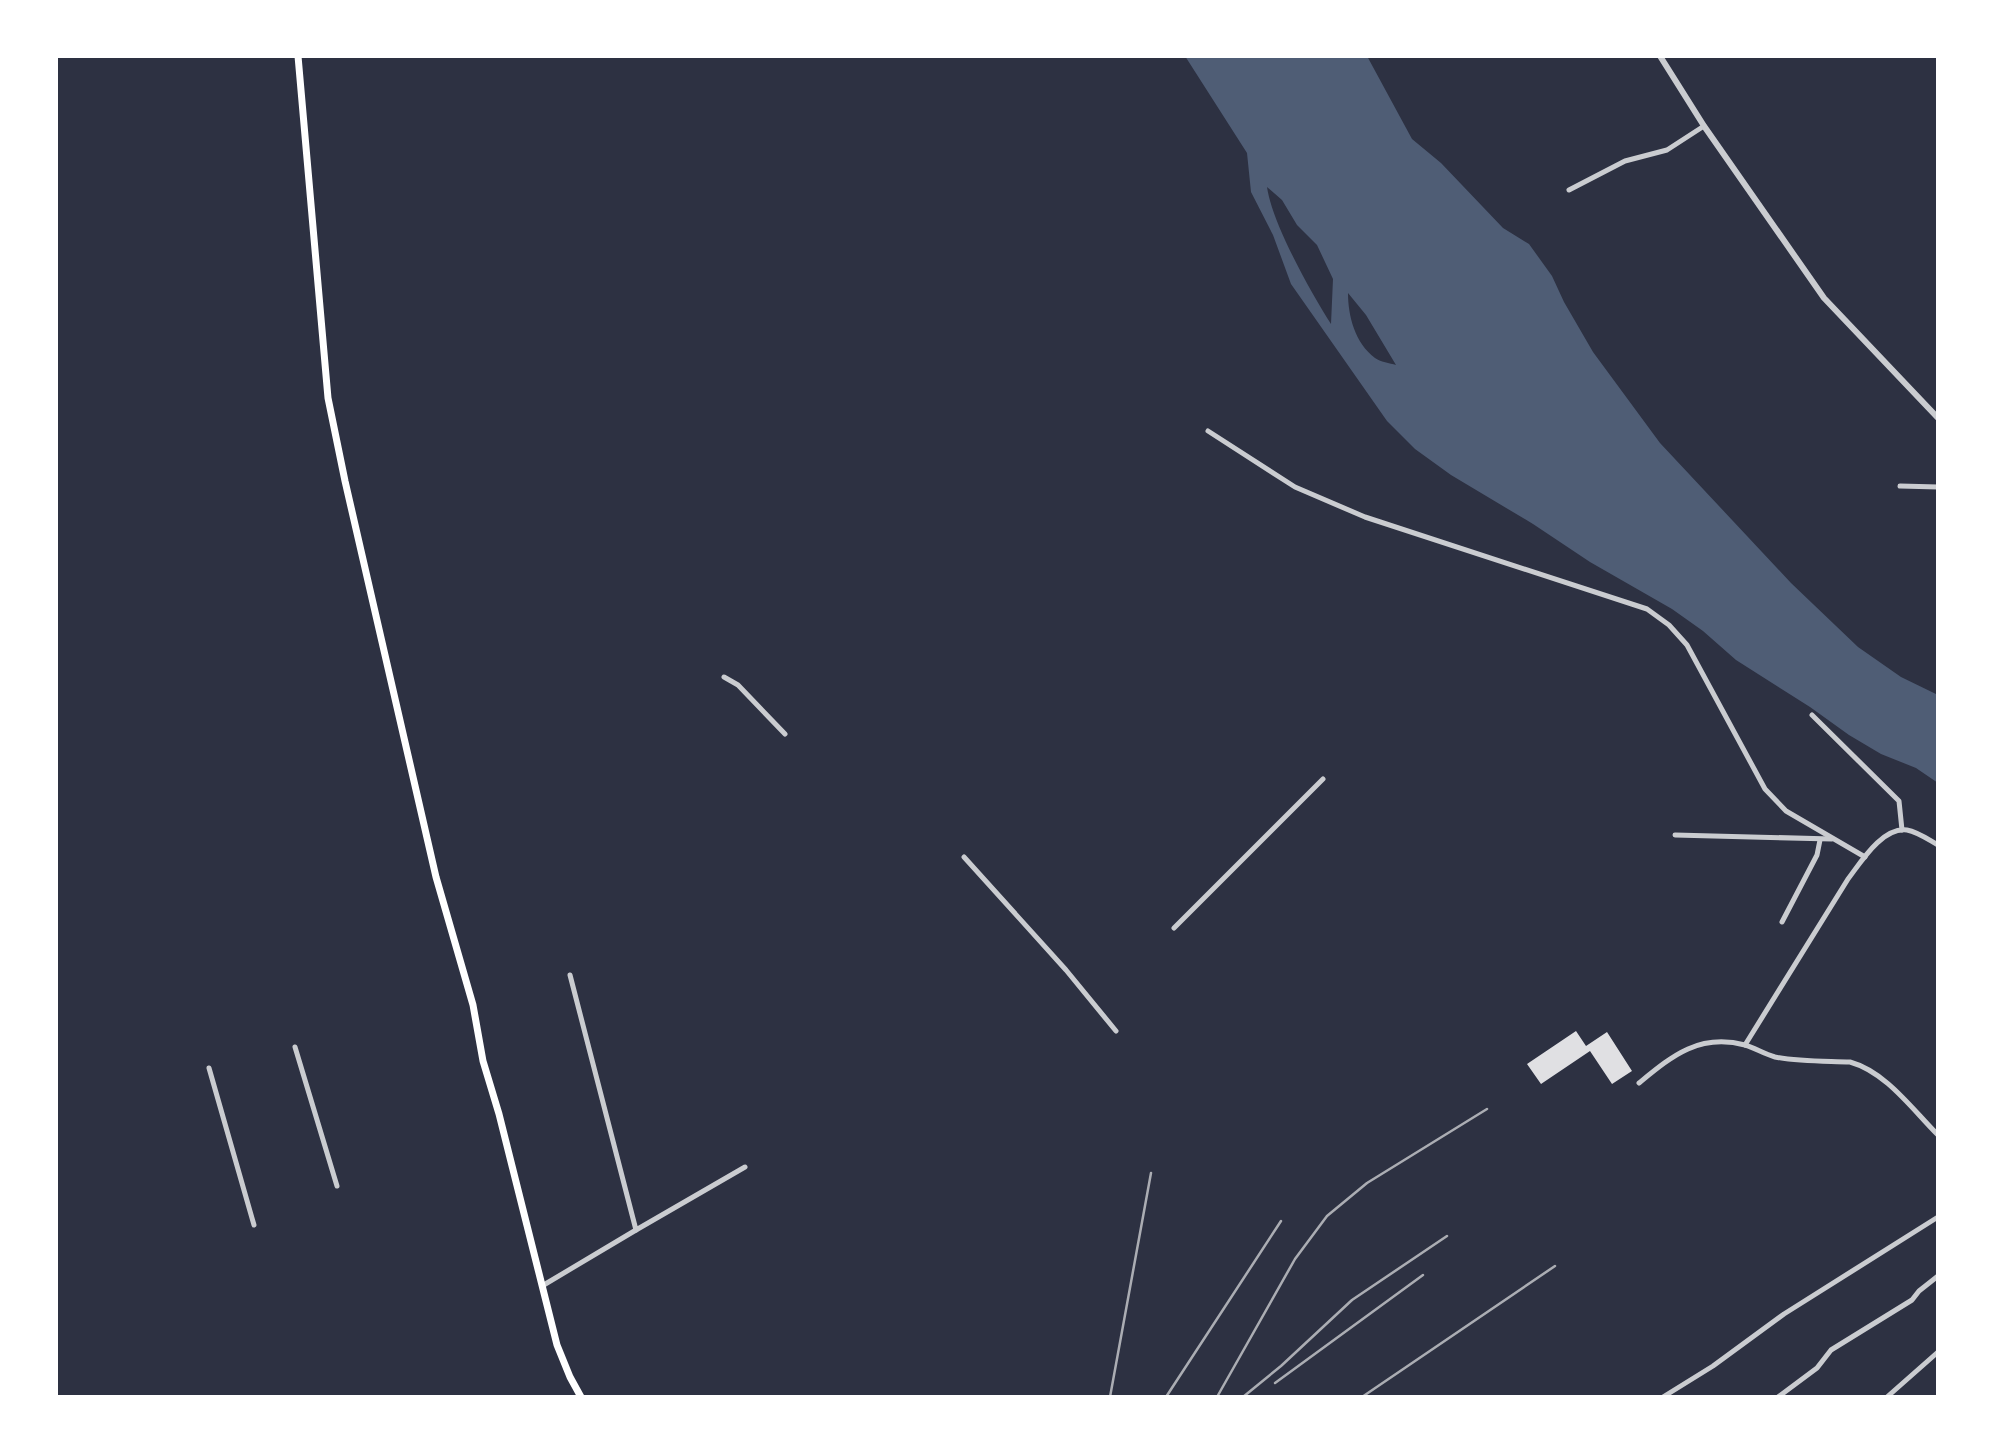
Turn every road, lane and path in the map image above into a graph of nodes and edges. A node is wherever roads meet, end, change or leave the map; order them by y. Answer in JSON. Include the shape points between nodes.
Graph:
{"nodes":[{"id":1,"x":298,"y":56,"type":"edge"},
{"id":2,"x":1660,"y":56,"type":"edge"},
{"id":3,"x":1704,"y":126,"type":"junction"},
{"id":4,"x":1569,"y":190,"type":"dead end"},
{"id":5,"x":1938,"y":418,"type":"edge"},
{"id":6,"x":1208,"y":431,"type":"dead end"},
{"id":7,"x":1900,"y":486,"type":"dead end"},
{"id":8,"x":1938,"y":487,"type":"edge"},
{"id":9,"x":724,"y":677,"type":"dead end"},
{"id":10,"x":1812,"y":715,"type":"dead end"},
{"id":11,"x":785,"y":734,"type":"dead end"},
{"id":12,"x":1323,"y":779,"type":"dead end"},
{"id":13,"x":1902,"y":830,"type":"junction"},
{"id":14,"x":1675,"y":835,"type":"dead end"},
{"id":15,"x":1835,"y":839,"type":"junction"},
{"id":16,"x":1820,"y":840,"type":"junction"},
{"id":17,"x":1938,"y":845,"type":"edge"},
{"id":18,"x":964,"y":857,"type":"dead end"},
{"id":19,"x":1866,"y":857,"type":"junction"},
{"id":20,"x":1782,"y":922,"type":"dead end"},
{"id":21,"x":1174,"y":928,"type":"dead end"},
{"id":22,"x":570,"y":975,"type":"dead end"},
{"id":23,"x":1116,"y":1031,"type":"dead end"},
{"id":24,"x":1745,"y":1045,"type":"junction"},
{"id":25,"x":295,"y":1047,"type":"dead end"},
{"id":26,"x":209,"y":1068,"type":"dead end"},
{"id":27,"x":1639,"y":1083,"type":"dead end"},
{"id":28,"x":1938,"y":1135,"type":"edge"},
{"id":29,"x":745,"y":1167,"type":"dead end"},
{"id":30,"x":337,"y":1186,"type":"dead end"},
{"id":31,"x":1938,"y":1217,"type":"edge"},
{"id":32,"x":254,"y":1225,"type":"dead end"},
{"id":33,"x":636,"y":1230,"type":"junction"},
{"id":34,"x":1938,"y":1276,"type":"edge"},
{"id":35,"x":542,"y":1286,"type":"junction"},
{"id":36,"x":1938,"y":1352,"type":"edge"},
{"id":37,"x":581,"y":1397,"type":"edge"},
{"id":38,"x":1663,"y":1397,"type":"edge"},
{"id":39,"x":1778,"y":1397,"type":"edge"},
{"id":40,"x":1887,"y":1397,"type":"edge"}],
"edges":[{"from":1,"to":35,"type":"main road","via":[[328,398],[436,877],[473,1005],[483,1061]]},
{"from":2,"to":3,"type":"street"},
{"from":3,"to":4,"type":"street","via":[[1667,150],[1625,161]]},
{"from":3,"to":5,"type":"street","via":[[1824,298]]},
{"from":6,"to":15,"type":"street","via":[[1295,487],[1364,517],[1647,609],[1687,645],[1765,789],[1786,811]]},
{"from":7,"to":8,"type":"street"},
{"from":9,"to":11,"type":"street","via":[[738,685]]},
{"from":10,"to":13,"type":"street","via":[[1899,801]]},
{"from":12,"to":21,"type":"street"},
{"from":13,"to":17,"type":"street"},
{"from":13,"to":19,"type":"street","via":[[1891,833]]},
{"from":14,"to":16,"type":"street"},
{"from":15,"to":16,"type":"street"},
{"from":15,"to":19,"type":"street"},
{"from":16,"to":20,"type":"street","via":[[1817,855]]},
{"from":18,"to":23,"type":"street"},
{"from":19,"to":24,"type":"street"},
{"from":22,"to":33,"type":"street"},
{"from":24,"to":27,"type":"street","via":[[1711,1042],[1691,1047]]},
{"from":24,"to":28,"type":"street","via":[[1774,1057],[1862,1066],[1877,1074]]},
{"from":25,"to":30,"type":"street"},
{"from":26,"to":32,"type":"street"},
{"from":29,"to":33,"type":"street"},
{"from":31,"to":38,"type":"street"},
{"from":33,"to":35,"type":"street"},
{"from":34,"to":39,"type":"street","via":[[1912,1300],[1831,1350],[1818,1368]]},
{"from":35,"to":37,"type":"main road","via":[[561,1357]]},
{"from":36,"to":40,"type":"street"}]}
